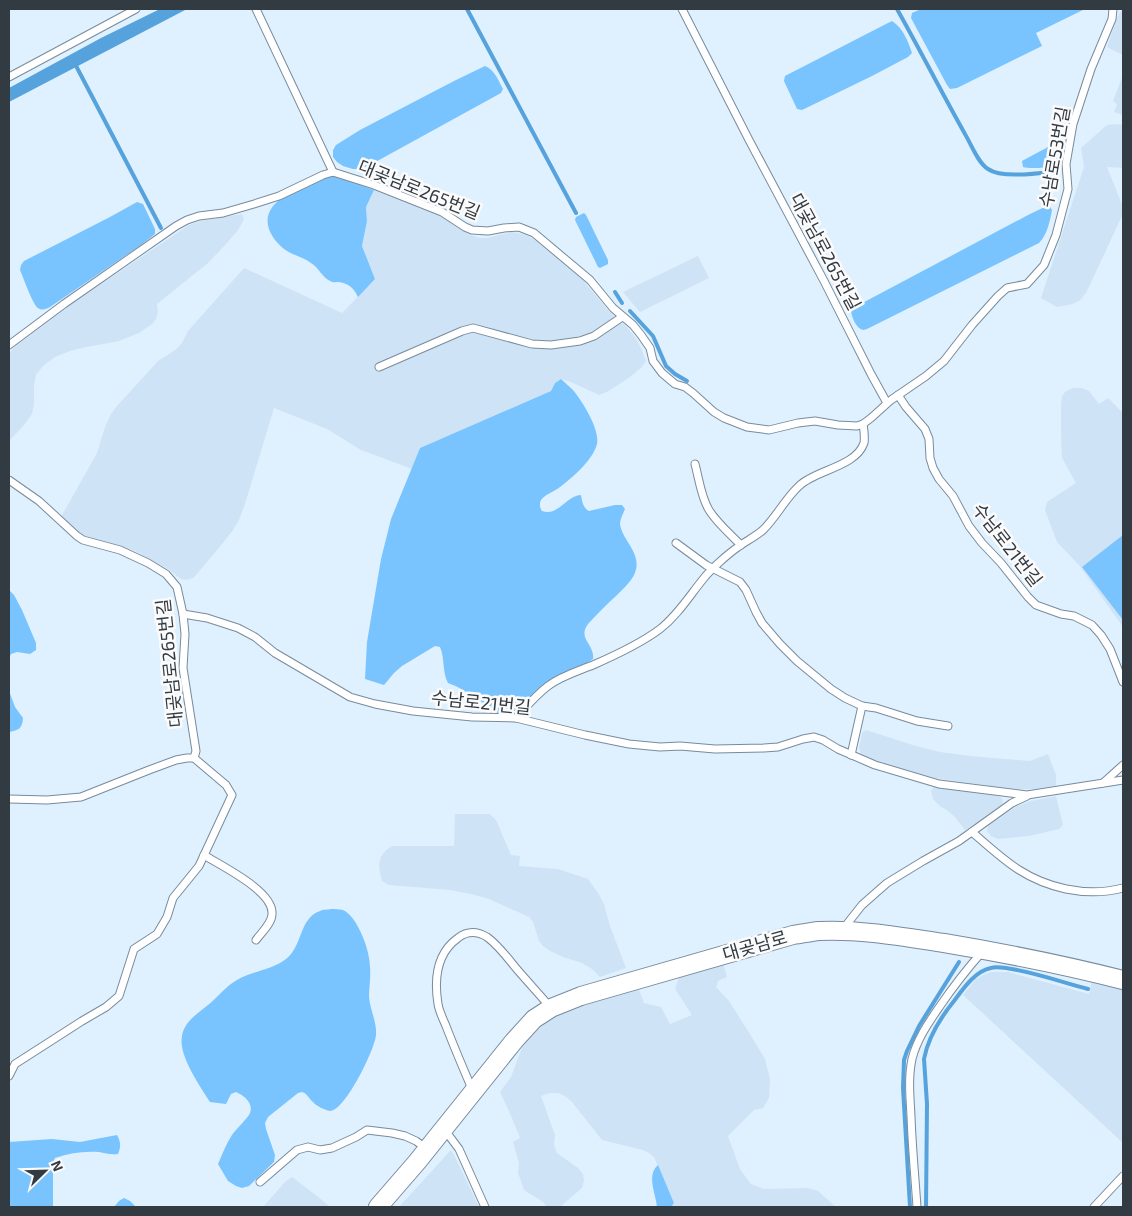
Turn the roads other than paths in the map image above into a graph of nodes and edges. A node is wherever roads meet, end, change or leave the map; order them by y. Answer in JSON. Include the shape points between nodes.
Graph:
{"nodes":[{"id":1,"x":136,"y":9,"type":"edge"},
{"id":2,"x":256,"y":9,"type":"edge"},
{"id":3,"x":682,"y":9,"type":"edge"},
{"id":4,"x":1113,"y":9,"type":"edge"},
{"id":5,"x":9,"y":77,"type":"edge"},
{"id":6,"x":333,"y":172,"type":"junction"},
{"id":7,"x":622,"y":317,"type":"junction"},
{"id":8,"x":9,"y":343,"type":"edge"},
{"id":9,"x":379,"y":367,"type":"dead end"},
{"id":10,"x":898,"y":395,"type":"junction"},
{"id":11,"x":887,"y":403,"type":"junction"},
{"id":12,"x":863,"y":424,"type":"junction"},
{"id":13,"x":695,"y":464,"type":"dead end"},
{"id":14,"x":9,"y":480,"type":"edge"},
{"id":15,"x":676,"y":543,"type":"dead end"},
{"id":16,"x":741,"y":545,"type":"junction"},
{"id":17,"x":713,"y":569,"type":"junction"},
{"id":18,"x":183,"y":614,"type":"junction"},
{"id":19,"x":1123,"y":682,"type":"edge"},
{"id":20,"x":862,"y":706,"type":"junction"},
{"id":21,"x":516,"y":718,"type":"junction"},
{"id":22,"x":948,"y":726,"type":"dead end"},
{"id":23,"x":851,"y":755,"type":"junction"},
{"id":24,"x":194,"y":758,"type":"junction"},
{"id":25,"x":1123,"y":765,"type":"edge"},
{"id":26,"x":1123,"y":780,"type":"edge"},
{"id":27,"x":1102,"y":783,"type":"junction"},
{"id":28,"x":1027,"y":796,"type":"junction"},
{"id":29,"x":9,"y":799,"type":"edge"},
{"id":30,"x":972,"y":832,"type":"junction"},
{"id":31,"x":204,"y":855,"type":"junction"},
{"id":32,"x":1123,"y":888,"type":"edge"},
{"id":33,"x":842,"y":931,"type":"junction"},
{"id":34,"x":256,"y":940,"type":"dead end"},
{"id":35,"x":984,"y":949,"type":"junction"},
{"id":36,"x":1123,"y":980,"type":"edge"},
{"id":37,"x":551,"y":1008,"type":"junction"},
{"id":38,"x":9,"y":1076,"type":"edge"},
{"id":39,"x":474,"y":1092,"type":"junction"},
{"id":40,"x":444,"y":1129,"type":"junction"},
{"id":41,"x":427,"y":1150,"type":"junction"},
{"id":42,"x":1123,"y":1176,"type":"edge"},
{"id":43,"x":260,"y":1182,"type":"dead end"},
{"id":44,"x":378,"y":1207,"type":"edge"},
{"id":45,"x":485,"y":1207,"type":"edge"},
{"id":46,"x":918,"y":1207,"type":"edge"},
{"id":47,"x":1094,"y":1207,"type":"edge"}],
"edges":[{"from":1,"to":5,"type":"lane"},
{"from":2,"to":6,"type":"lane"},
{"from":3,"to":11,"type":"lane","name":"대곶남로265번길"},
{"from":4,"to":10,"type":"lane","name":"수남로53번길","via":[[1073,124],[1066,164],[1068,189],[1044,265],[1027,284],[1007,288],[998,296],[944,361]]},
{"from":6,"to":7,"type":"lane","name":"대곶남로265번길","via":[[442,212],[472,230],[519,228],[534,233],[590,280]]},
{"from":6,"to":8,"type":"lane","name":"대곶남로265번길","via":[[248,207],[187,220]]},
{"from":7,"to":9,"type":"lane","via":[[594,336],[551,345],[532,344],[472,328]]},
{"from":7,"to":12,"type":"lane","name":"대곶남로265번길","via":[[641,335],[662,373],[734,423],[769,430],[815,421],[848,426]]},
{"from":10,"to":11,"type":"lane"},
{"from":10,"to":19,"type":"lane","name":"수남로21번길","via":[[925,428],[933,468],[982,543],[1036,605],[1092,625],[1110,649]]},
{"from":11,"to":12,"type":"lane"},
{"from":12,"to":16,"type":"lane","via":[[864,441],[854,456],[800,485],[762,530]]},
{"from":13,"to":16,"type":"lane","via":[[708,508]]},
{"from":14,"to":18,"type":"lane","name":"대곶남로265번길","via":[[39,501],[83,540],[130,554],[166,574],[177,587]]},
{"from":15,"to":17,"type":"lane"},
{"from":16,"to":17,"type":"lane"},
{"from":17,"to":20,"type":"lane","via":[[740,582],[762,623],[797,660],[831,689]]},
{"from":17,"to":21,"type":"lane","via":[[661,628],[616,655],[548,686]]},
{"from":18,"to":21,"type":"lane","name":"수남로21번길","via":[[238,628],[350,697],[413,711]]},
{"from":18,"to":24,"type":"lane","name":"대곶남로265번길","via":[[183,668],[196,751]]},
{"from":20,"to":22,"type":"lane"},
{"from":20,"to":23,"type":"lane"},
{"from":21,"to":23,"type":"lane","name":"수남로21번길","via":[[629,744],[764,748],[814,738]]},
{"from":23,"to":28,"type":"lane","name":"수남로21번길","via":[[938,784]]},
{"from":24,"to":29,"type":"lane","via":[[176,760],[81,797]]},
{"from":24,"to":31,"type":"lane","via":[[226,784],[232,795]]},
{"from":25,"to":27,"type":"lane"},
{"from":26,"to":27,"type":"lane","name":"수남로21번길"},
{"from":27,"to":28,"type":"lane","name":"수남로21번길"},
{"from":28,"to":30,"type":"lane"},
{"from":30,"to":32,"type":"lane","via":[[1011,865],[1042,883],[1092,893]]},
{"from":30,"to":33,"type":"lane","via":[[887,883],[862,905]]},
{"from":31,"to":34,"type":"lane","via":[[250,883],[270,903],[273,913],[270,921]]},
{"from":31,"to":38,"type":"lane","via":[[173,898],[157,934],[134,949],[119,996],[15,1064]]},
{"from":33,"to":35,"type":"street","name":"대곶남로"},
{"from":33,"to":37,"type":"street","name":"대곶남로","via":[[793,935],[581,996]]},
{"from":35,"to":36,"type":"street","name":"대곶남로"},
{"from":35,"to":46,"type":"lane","via":[[934,1015],[912,1059],[912,1149]]},
{"from":37,"to":39,"type":"street","name":"대곶남로","via":[[534,1019]]},
{"from":37,"to":39,"type":"lane","via":[[486,936],[470,932],[448,947],[438,972],[438,1005]]},
{"from":39,"to":40,"type":"street","name":"대곶남로"},
{"from":40,"to":41,"type":"street","name":"대곶남로"},
{"from":40,"to":45,"type":"lane","via":[[459,1149]]},
{"from":41,"to":43,"type":"lane","via":[[405,1136],[367,1130],[332,1148],[297,1150]]},
{"from":41,"to":44,"type":"street","name":"대곶남로"},
{"from":42,"to":47,"type":"lane"}]}
